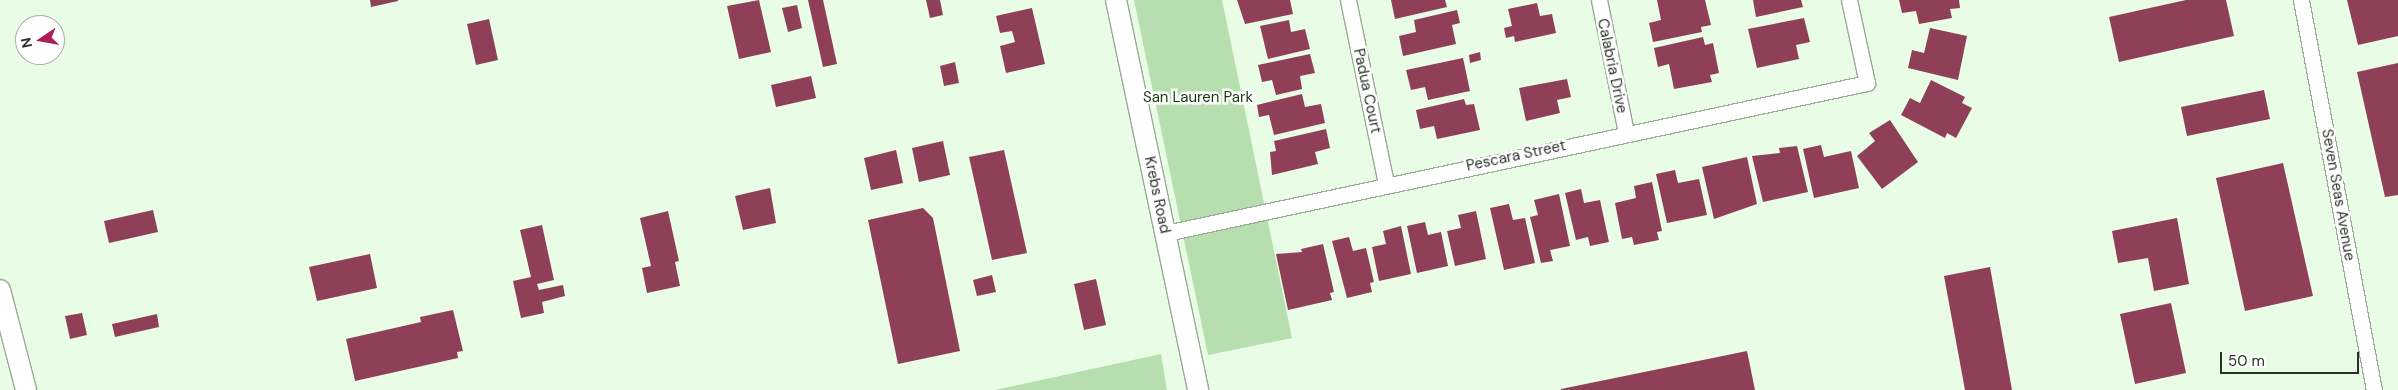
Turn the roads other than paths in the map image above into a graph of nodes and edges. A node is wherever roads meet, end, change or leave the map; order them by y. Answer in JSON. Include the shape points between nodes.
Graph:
{"nodes":[{"id":1,"x":1116,"y":0,"type":"edge"},
{"id":2,"x":1348,"y":0,"type":"edge"},
{"id":3,"x":1599,"y":0,"type":"edge"},
{"id":4,"x":1849,"y":0,"type":"edge"},
{"id":5,"x":2301,"y":0,"type":"edge"},
{"id":6,"x":1626,"y":133,"type":"junction"},
{"id":7,"x":1386,"y":183,"type":"junction"},
{"id":8,"x":1166,"y":233,"type":"junction"},
{"id":9,"x":0,"y":290,"type":"edge"},
{"id":10,"x":26,"y":390,"type":"edge"},
{"id":11,"x":1198,"y":390,"type":"edge"},
{"id":12,"x":2374,"y":390,"type":"edge"}],
"edges":[{"from":1,"to":8,"type":"street","name":"Krebs Road"},
{"from":2,"to":7,"type":"street","name":"Padua Court"},
{"from":3,"to":6,"type":"street","name":"Calabria Drive"},
{"from":4,"to":6,"type":"street","name":"Pescara Street","via":[[1867,83]]},
{"from":5,"to":12,"type":"street","name":"Seven Seas Avenue"},
{"from":6,"to":7,"type":"street","name":"Pescara Street"},
{"from":7,"to":8,"type":"street","name":"Pescara Street"},
{"from":8,"to":11,"type":"street","name":"Krebs Road"},
{"from":9,"to":10,"type":"street"}]}
